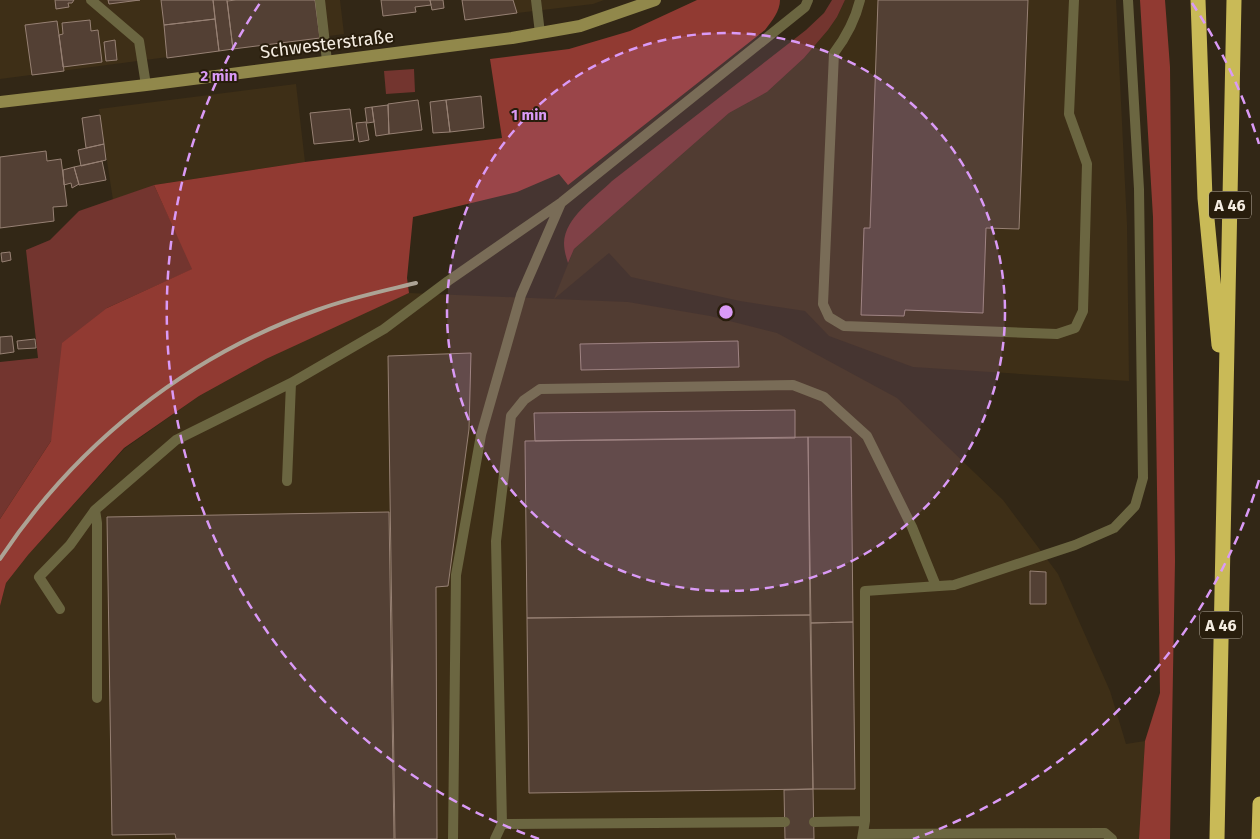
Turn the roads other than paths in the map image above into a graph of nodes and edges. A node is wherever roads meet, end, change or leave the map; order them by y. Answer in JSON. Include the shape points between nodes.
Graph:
{"nodes":[{"id":1,"x":91,"y":0,"type":"edge"},
{"id":2,"x":320,"y":0,"type":"edge"},
{"id":3,"x":536,"y":0,"type":"edge"},
{"id":4,"x":655,"y":0,"type":"edge"},
{"id":5,"x":808,"y":0,"type":"edge"},
{"id":6,"x":860,"y":0,"type":"edge"},
{"id":7,"x":1074,"y":0,"type":"edge"},
{"id":8,"x":1128,"y":0,"type":"edge"},
{"id":9,"x":1198,"y":0,"type":"edge"},
{"id":10,"x":1234,"y":0,"type":"edge"},
{"id":11,"x":540,"y":34,"type":"junction"},
{"id":12,"x":327,"y":61,"type":"junction"},
{"id":13,"x":146,"y":85,"type":"junction"},
{"id":14,"x":0,"y":102,"type":"edge"},
{"id":15,"x":562,"y":202,"type":"junction"},
{"id":16,"x":291,"y":383,"type":"junction"},
{"id":17,"x":1225,"y":411,"type":"junction"},
{"id":18,"x":287,"y":481,"type":"dead end"},
{"id":19,"x":95,"y":510,"type":"junction"},
{"id":20,"x":936,"y":586,"type":"junction"},
{"id":21,"x":60,"y":608,"type":"dead end"},
{"id":22,"x":97,"y":698,"type":"dead end"},
{"id":23,"x":1260,"y":804,"type":"edge"},
{"id":24,"x":865,"y":821,"type":"junction"},
{"id":25,"x":785,"y":822,"type":"dead end"},
{"id":26,"x":814,"y":822,"type":"dead end"},
{"id":27,"x":502,"y":824,"type":"junction"},
{"id":28,"x":862,"y":837,"type":"edge"},
{"id":29,"x":453,"y":839,"type":"edge"},
{"id":30,"x":495,"y":839,"type":"edge"},
{"id":31,"x":1112,"y":839,"type":"edge"},
{"id":32,"x":1217,"y":839,"type":"edge"},
{"id":33,"x":1260,"y":839,"type":"edge"}],
"edges":[{"from":1,"to":13,"type":"lane","via":[[139,41]]},
{"from":2,"to":12,"type":"lane"},
{"from":3,"to":11,"type":"lane"},
{"from":4,"to":11,"type":"street","name":"Schwesterstraße","via":[[580,26]]},
{"from":5,"to":15,"type":"lane","via":[[804,7]]},
{"from":6,"to":7,"type":"lane","via":[[847,36],[834,53],[823,304],[829,317],[844,326],[1057,334],[1075,328],[1083,311],[1087,164],[1068,114]]},
{"from":8,"to":20,"type":"lane","via":[[1139,189],[1143,478],[1135,506],[1114,528],[1075,545],[954,586]]},
{"from":9,"to":17,"type":"highway","via":[[1205,198]]},
{"from":10,"to":17,"type":"highway","number":"A 46"},
{"from":11,"to":12,"type":"street","name":"Schwesterstraße"},
{"from":12,"to":13,"type":"street","name":"Schwesterstraße"},
{"from":13,"to":14,"type":"street","name":"Schwesterstraße"},
{"from":15,"to":16,"type":"lane","via":[[384,329]]},
{"from":15,"to":29,"type":"lane","via":[[522,295],[481,435],[456,574]]},
{"from":16,"to":18,"type":"lane"},
{"from":16,"to":19,"type":"lane","via":[[176,440]]},
{"from":17,"to":32,"type":"highway","number":"A 46"},
{"from":19,"to":21,"type":"lane","via":[[70,545],[40,577]]},
{"from":19,"to":22,"type":"lane"},
{"from":20,"to":24,"type":"lane","via":[[865,591]]},
{"from":20,"to":27,"type":"lane","via":[[912,527],[867,436],[824,397],[793,385],[540,389],[524,400],[511,416],[496,541]]},
{"from":23,"to":33,"type":"highway"},
{"from":24,"to":26,"type":"lane"},
{"from":24,"to":28,"type":"lane"},
{"from":25,"to":27,"type":"lane"},
{"from":27,"to":30,"type":"lane"},
{"from":28,"to":31,"type":"lane","via":[[1105,833]]}]}
